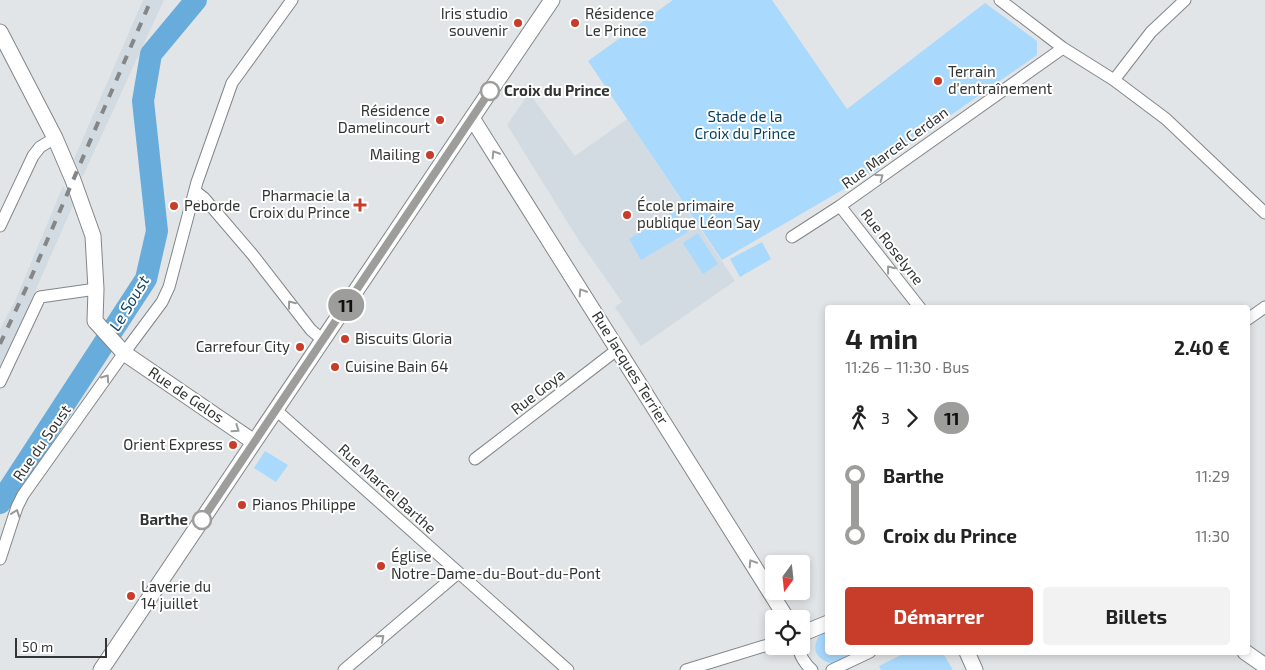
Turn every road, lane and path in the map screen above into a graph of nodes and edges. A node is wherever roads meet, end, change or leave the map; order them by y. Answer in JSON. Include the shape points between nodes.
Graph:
{"nodes":[{"id":1,"x":292,"y":0,"type":"edge"},
{"id":2,"x":552,"y":0,"type":"edge"},
{"id":3,"x":1000,"y":0,"type":"edge"},
{"id":4,"x":1185,"y":0,"type":"edge"},
{"id":5,"x":0,"y":32,"type":"edge"},
{"id":6,"x":1062,"y":48,"type":"junction"},
{"id":7,"x":1114,"y":80,"type":"junction"},
{"id":8,"x":472,"y":118,"type":"junction"},
{"id":9,"x":55,"y":138,"type":"junction"},
{"id":10,"x":195,"y":191,"type":"junction"},
{"id":11,"x":840,"y":206,"type":"junction"},
{"id":12,"x":1265,"y":213,"type":"edge"},
{"id":13,"x":0,"y":226,"type":"edge"},
{"id":14,"x":792,"y":237,"type":"dead end"},
{"id":15,"x":96,"y":289,"type":"junction"},
{"id":16,"x":918,"y":305,"type":"edge"},
{"id":17,"x":1265,"y":307,"type":"edge"},
{"id":18,"x":1250,"y":318,"type":"edge"},
{"id":19,"x":323,"y":340,"type":"junction"},
{"id":20,"x":618,"y":349,"type":"junction"},
{"id":21,"x":121,"y":350,"type":"junction"},
{"id":22,"x":0,"y":382,"type":"edge"},
{"id":23,"x":276,"y":410,"type":"junction"},
{"id":24,"x":254,"y":442,"type":"junction"},
{"id":25,"x":475,"y":459,"type":"dead end"},
{"id":26,"x":0,"y":559,"type":"edge"},
{"id":27,"x":458,"y":573,"type":"junction"},
{"id":28,"x":781,"y":610,"type":"edge"},
{"id":29,"x":825,"y":624,"type":"edge"},
{"id":30,"x":810,"y":630,"type":"edge"},
{"id":31,"x":765,"y":646,"type":"edge"},
{"id":32,"x":801,"y":655,"type":"edge"},
{"id":33,"x":864,"y":655,"type":"edge"},
{"id":34,"x":968,"y":655,"type":"edge"},
{"id":35,"x":1249,"y":655,"type":"edge"},
{"id":36,"x":1265,"y":666,"type":"edge"},
{"id":37,"x":809,"y":669,"type":"edge"},
{"id":38,"x":101,"y":670,"type":"edge"},
{"id":39,"x":344,"y":670,"type":"edge"},
{"id":40,"x":568,"y":670,"type":"edge"},
{"id":41,"x":686,"y":670,"type":"edge"},
{"id":42,"x":832,"y":670,"type":"edge"},
{"id":43,"x":976,"y":670,"type":"edge"}],
"edges":[{"from":1,"to":10,"type":"street","name":"Rue du Soust","via":[[232,83]]},
{"from":2,"to":8,"type":"street"},
{"from":3,"to":6,"type":"street"},
{"from":4,"to":7,"type":"street","via":[[1151,32]]},
{"from":5,"to":9,"type":"street"},
{"from":6,"to":7,"type":"street"},
{"from":11,"to":6,"type":"street","name":"Rue Marcel Cerdan","one_way":true},
{"from":7,"to":12,"type":"street","via":[[1166,119]]},
{"from":8,"to":19,"type":"street"},
{"from":20,"to":8,"type":"street","name":"Rue Jacques Terrier","one_way":true},
{"from":9,"to":13,"type":"street","via":[[40,146],[33,156]]},
{"from":9,"to":15,"type":"street","via":[[93,236]]},
{"from":19,"to":10,"type":"street","one_way":true,"via":[[311,330],[252,254]]},
{"from":10,"to":21,"type":"street","name":"Rue du Soust","via":[[169,287],[162,302]]},
{"from":11,"to":14,"type":"street","name":"Rue Marcel Cerdan"},
{"from":16,"to":11,"type":"street","name":"Rue Roselyne","one_way":true},
{"from":15,"to":21,"type":"street","name":"Rue de Gelos","via":[[95,321]]},
{"from":15,"to":22,"type":"street","via":[[40,297]]},
{"from":17,"to":18,"type":"street"},
{"from":19,"to":23,"type":"street"},
{"from":20,"to":25,"type":"street","name":"Rue Goya"},
{"from":28,"to":20,"type":"street","name":"Rue Jacques Terrier","one_way":true},
{"from":21,"to":24,"type":"street","name":"Rue de Gelos","one_way":true},
{"from":26,"to":21,"type":"street","name":"Rue du Soust","one_way":true,"via":[[23,495]]},
{"from":23,"to":24,"type":"street"},
{"from":23,"to":27,"type":"street","name":"Rue Marcel Barthe"},
{"from":24,"to":38,"type":"street"},
{"from":39,"to":27,"type":"street","one_way":true},
{"from":27,"to":40,"type":"street","name":"Rue Marcel Barthe"},
{"from":29,"to":30,"type":"street"},
{"from":31,"to":41,"type":"street"},
{"from":32,"to":37,"type":"street"},
{"from":33,"to":42,"type":"street"},
{"from":34,"to":43,"type":"street"},
{"from":35,"to":36,"type":"street"}]}
